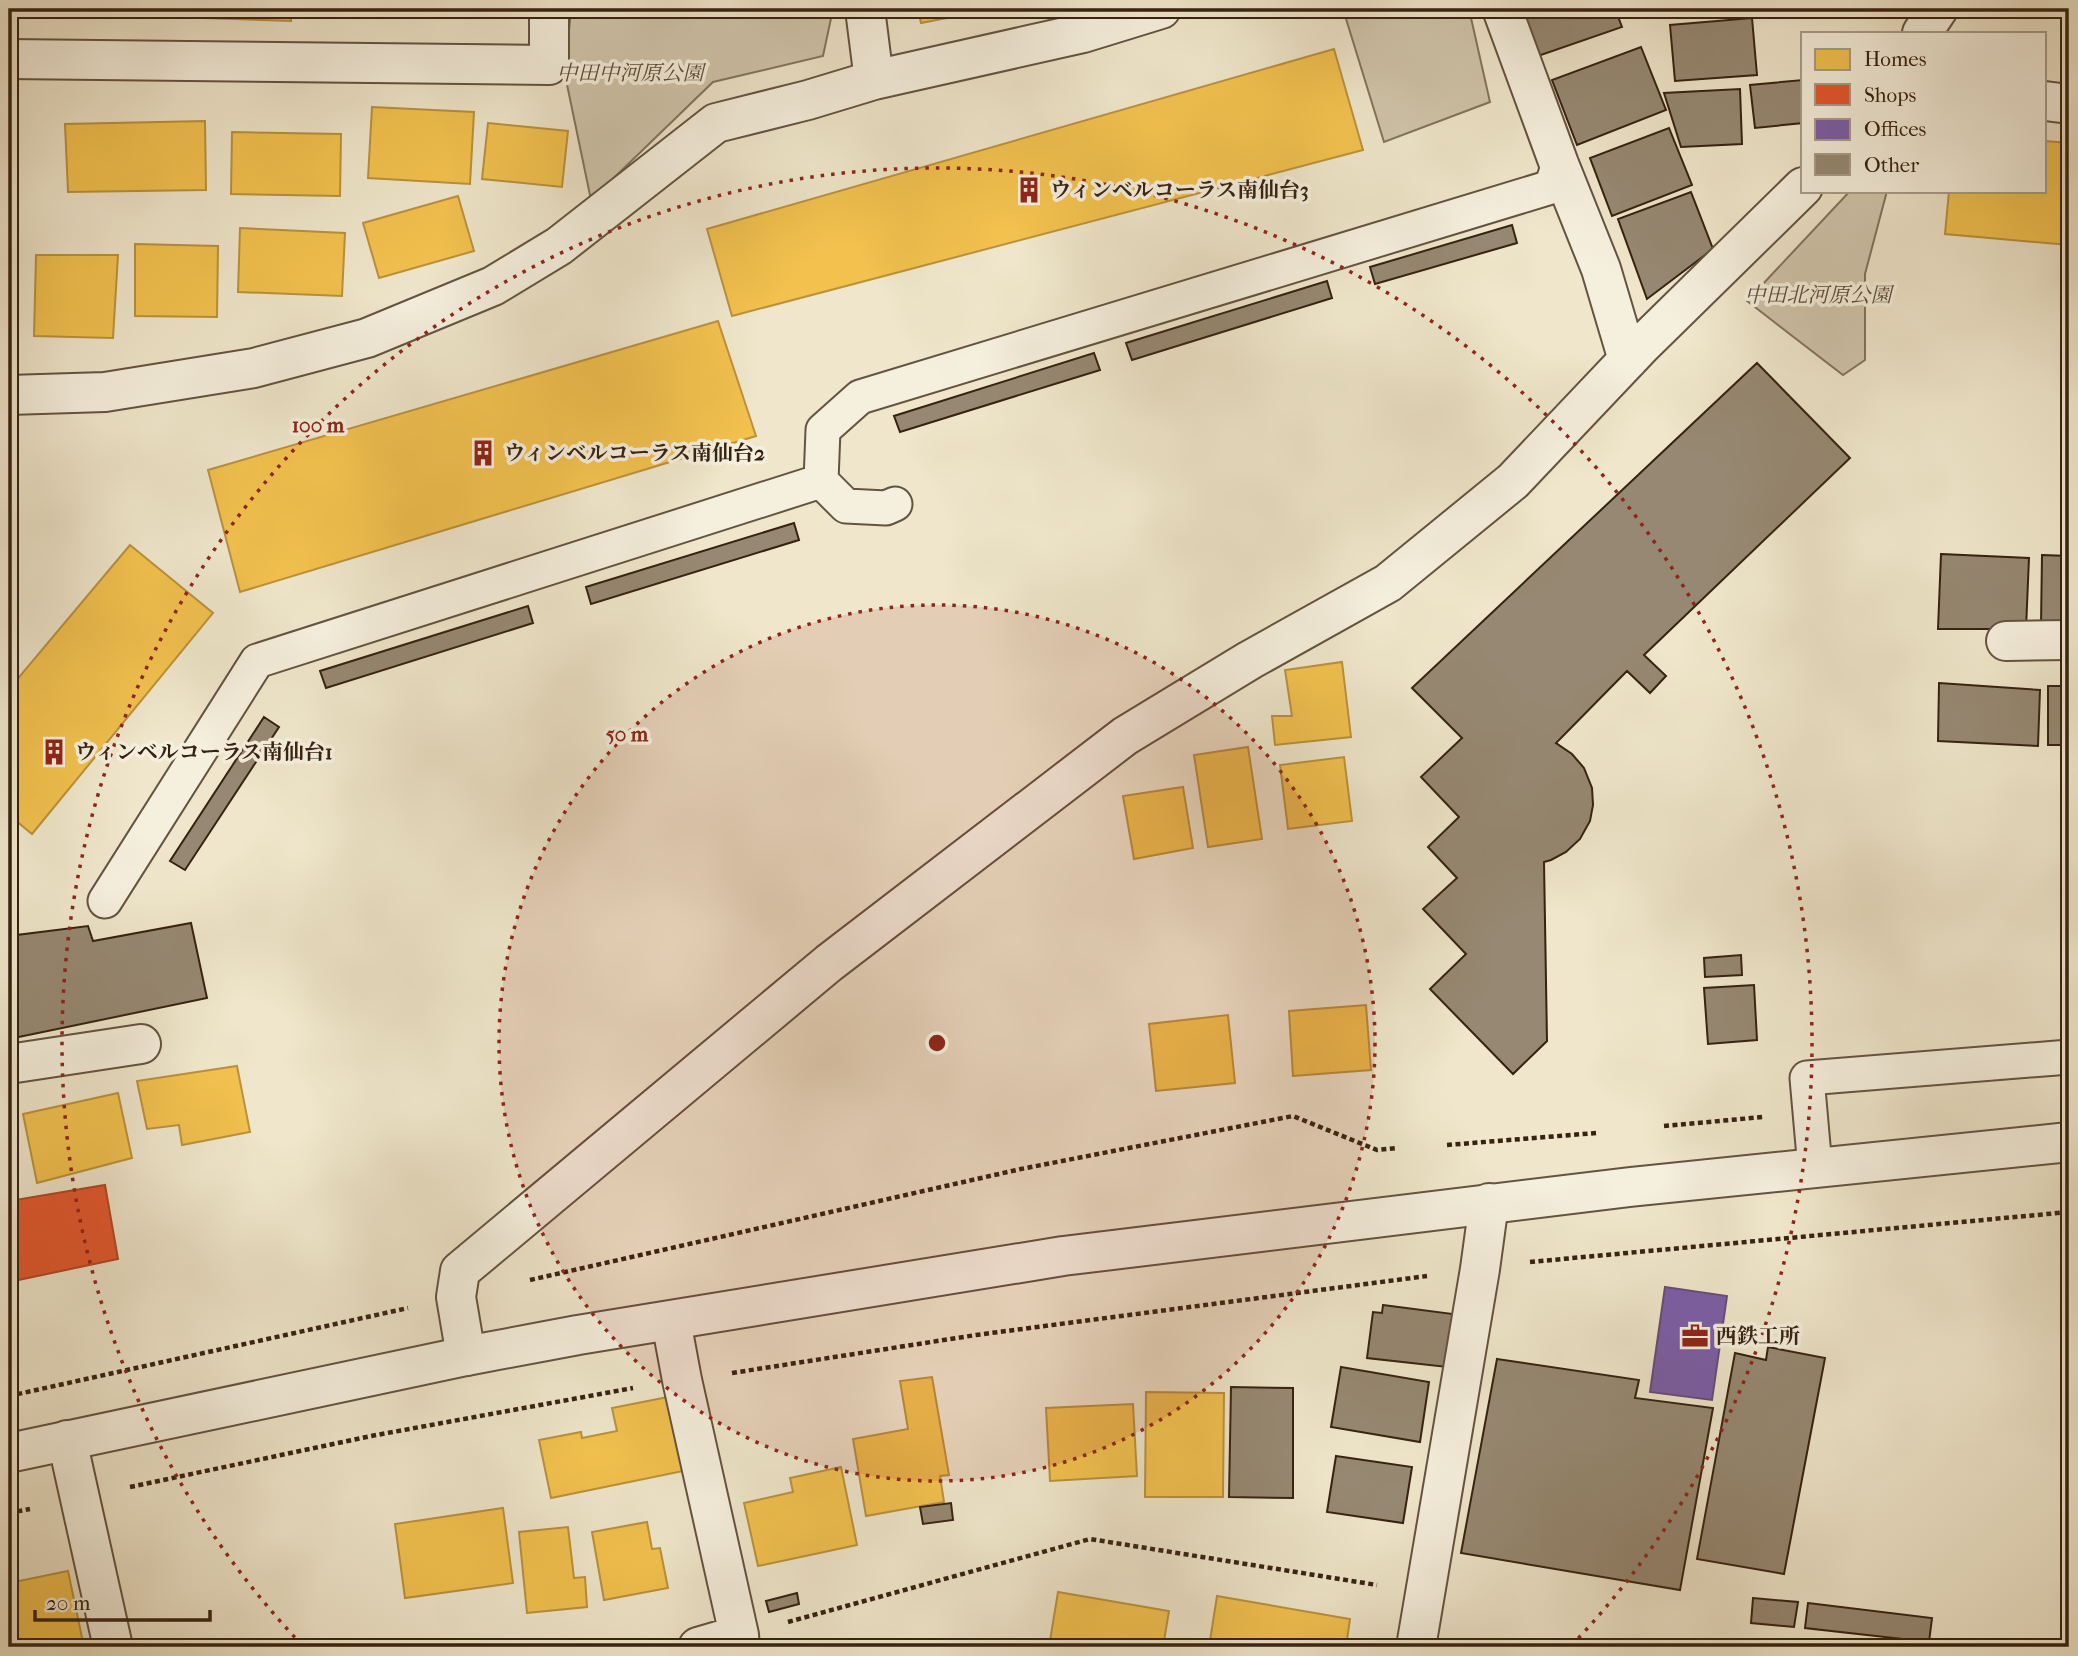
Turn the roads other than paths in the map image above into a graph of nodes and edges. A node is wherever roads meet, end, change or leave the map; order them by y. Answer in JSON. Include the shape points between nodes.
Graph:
{"nodes":[{"id":1,"x":549,"y":9,"type":"edge"},
{"id":2,"x":865,"y":9,"type":"edge"},
{"id":3,"x":1161,"y":9,"type":"edge"},
{"id":4,"x":1502,"y":9,"type":"edge"},
{"id":5,"x":1938,"y":9,"type":"edge"},
{"id":6,"x":1923,"y":32,"type":"edge"},
{"id":7,"x":9,"y":59,"type":"edge"},
{"id":8,"x":874,"y":80,"type":"junction"},
{"id":9,"x":2046,"y":101,"type":"edge"},
{"id":10,"x":2069,"y":104,"type":"edge"},
{"id":11,"x":1559,"y":163,"type":"junction"},
{"id":12,"x":1801,"y":189,"type":"edge"},
{"id":13,"x":1628,"y":360,"type":"junction"},
{"id":14,"x":9,"y":396,"type":"edge"},
{"id":15,"x":821,"y":481,"type":"junction"},
{"id":16,"x":895,"y":505,"type":"dead end"},
{"id":17,"x":2069,"y":640,"type":"edge"},
{"id":18,"x":2006,"y":641,"type":"dead end"},
{"id":19,"x":105,"y":901,"type":"dead end"},
{"id":20,"x":141,"y":1044,"type":"dead end"},
{"id":21,"x":2069,"y":1057,"type":"edge"},
{"id":22,"x":9,"y":1064,"type":"edge"},
{"id":23,"x":2069,"y":1142,"type":"edge"},
{"id":24,"x":1815,"y":1168,"type":"junction"},
{"id":25,"x":1489,"y":1203,"type":"junction"},
{"id":26,"x":671,"y":1321,"type":"junction"},
{"id":27,"x":466,"y":1356,"type":"junction"},
{"id":28,"x":67,"y":1440,"type":"junction"},
{"id":29,"x":9,"y":1453,"type":"edge"},
{"id":30,"x":739,"y":1641,"type":"edge"},
{"id":31,"x":113,"y":1647,"type":"edge"},
{"id":32,"x":698,"y":1647,"type":"edge"},
{"id":33,"x":1416,"y":1647,"type":"edge"}],
"edges":[{"from":1,"to":7,"type":"street","via":[[549,65]]},
{"from":2,"to":8,"type":"street"},
{"from":3,"to":8,"type":"street","via":[[1083,33]]},
{"from":4,"to":11,"type":"street"},
{"from":5,"to":6,"type":"street"},
{"from":8,"to":14,"type":"street","via":[[716,123],[559,246],[493,286],[367,338],[254,368],[105,392]]},
{"from":9,"to":10,"type":"street"},
{"from":11,"to":13,"type":"street","via":[[1601,269]]},
{"from":11,"to":15,"type":"lane","via":[[1550,187],[860,397],[823,430]]},
{"from":12,"to":13,"type":"street"},
{"from":13,"to":27,"type":"street","via":[[1513,481],[1388,583],[1125,736],[829,963],[460,1271],[456,1297]]},
{"from":15,"to":16,"type":"lane","via":[[846,506]]},
{"from":15,"to":19,"type":"lane","via":[[257,661]]},
{"from":17,"to":18,"type":"street"},
{"from":20,"to":22,"type":"street"},
{"from":21,"to":24,"type":"lane","via":[[1807,1078]]},
{"from":23,"to":24,"type":"street"},
{"from":24,"to":25,"type":"street"},
{"from":25,"to":26,"type":"street","via":[[1063,1256]]},
{"from":25,"to":33,"type":"street"},
{"from":26,"to":27,"type":"street"},
{"from":26,"to":30,"type":"street"},
{"from":27,"to":28,"type":"street"},
{"from":28,"to":29,"type":"street"},
{"from":28,"to":31,"type":"street"},
{"from":30,"to":32,"type":"street"}]}
